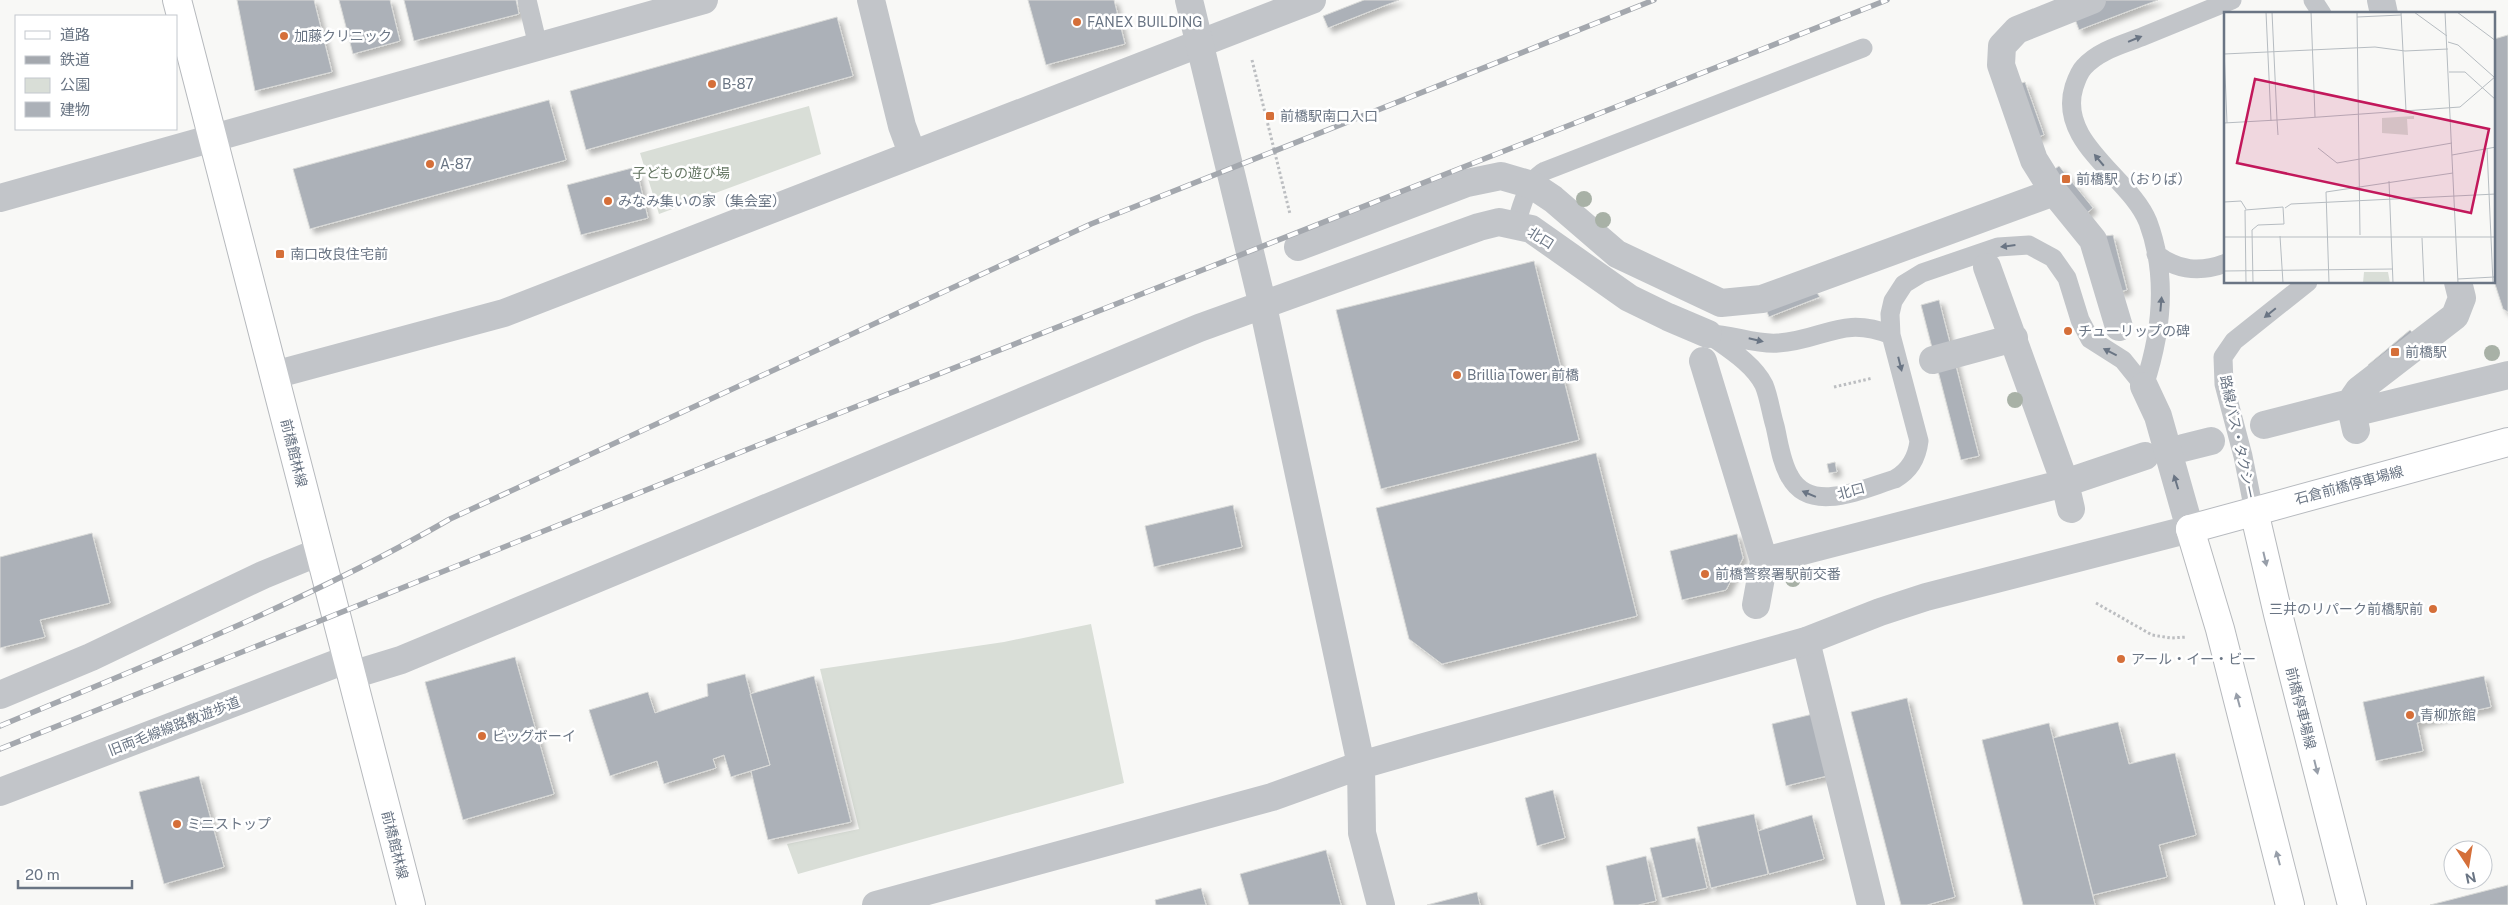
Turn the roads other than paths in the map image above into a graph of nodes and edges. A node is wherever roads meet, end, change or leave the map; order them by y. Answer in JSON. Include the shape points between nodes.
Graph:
{"nodes":[{"id":1,"x":177,"y":0,"type":"edge"},
{"id":2,"x":528,"y":0,"type":"edge"},
{"id":3,"x":704,"y":0,"type":"edge"},
{"id":4,"x":870,"y":0,"type":"edge"},
{"id":5,"x":1189,"y":0,"type":"edge"},
{"id":6,"x":1312,"y":0,"type":"edge"},
{"id":7,"x":2092,"y":0,"type":"edge"},
{"id":8,"x":2232,"y":0,"type":"edge"},
{"id":9,"x":2313,"y":0,"type":"edge"},
{"id":10,"x":2321,"y":12,"type":"edge"},
{"id":11,"x":1198,"y":45,"type":"junction"},
{"id":12,"x":538,"y":46,"type":"junction"},
{"id":13,"x":1863,"y":48,"type":"dead end"},
{"id":14,"x":212,"y":139,"type":"junction"},
{"id":15,"x":912,"y":153,"type":"junction"},
{"id":16,"x":1532,"y":185,"type":"junction"},
{"id":17,"x":2054,"y":192,"type":"junction"},
{"id":18,"x":0,"y":198,"type":"edge"},
{"id":19,"x":1516,"y":224,"type":"junction"},
{"id":20,"x":1298,"y":247,"type":"road end"},
{"id":21,"x":2156,"y":254,"type":"junction"},
{"id":22,"x":2224,"y":263,"type":"edge"},
{"id":23,"x":1987,"y":267,"type":"dead end"},
{"id":24,"x":2306,"y":284,"type":"edge"},
{"id":25,"x":2458,"y":284,"type":"edge"},
{"id":26,"x":1263,"y":306,"type":"junction"},
{"id":27,"x":1714,"y":317,"type":"junction"},
{"id":28,"x":2119,"y":327,"type":"dead end"},
{"id":29,"x":1891,"y":334,"type":"junction"},
{"id":30,"x":2014,"y":338,"type":"junction"},
{"id":31,"x":1933,"y":360,"type":"dead end"},
{"id":32,"x":1703,"y":361,"type":"dead end"},
{"id":33,"x":274,"y":375,"type":"junction"},
{"id":34,"x":2508,"y":375,"type":"edge"},
{"id":35,"x":2144,"y":386,"type":"junction"},
{"id":36,"x":2353,"y":415,"type":"junction"},
{"id":37,"x":2264,"y":424,"type":"dead end"},
{"id":38,"x":2211,"y":441,"type":"dead end"},
{"id":39,"x":2508,"y":442,"type":"edge"},
{"id":40,"x":2184,"y":448,"type":"dead end"},
{"id":41,"x":2145,"y":456,"type":"dead end"},
{"id":42,"x":2068,"y":496,"type":"junction"},
{"id":43,"x":2254,"y":511,"type":"junction"},
{"id":44,"x":2190,"y":529,"type":"junction"},
{"id":45,"x":319,"y":552,"type":"junction"},
{"id":46,"x":1764,"y":561,"type":"junction"},
{"id":47,"x":1756,"y":605,"type":"dead end"},
{"id":48,"x":1806,"y":641,"type":"junction"},
{"id":49,"x":350,"y":667,"type":"junction"},
{"id":50,"x":0,"y":695,"type":"edge"},
{"id":51,"x":1360,"y":765,"type":"junction"},
{"id":52,"x":0,"y":792,"type":"edge"},
{"id":53,"x":886,"y":904,"type":"edge"},
{"id":54,"x":411,"y":905,"type":"edge"},
{"id":55,"x":1381,"y":905,"type":"edge"},
{"id":56,"x":1871,"y":905,"type":"edge"},
{"id":57,"x":2290,"y":905,"type":"edge"},
{"id":58,"x":2352,"y":905,"type":"edge"}],
"edges":[{"from":1,"to":14,"type":"main road","name":"前橋館林線"},
{"from":2,"to":12,"type":"lane"},
{"from":3,"to":12,"type":"street"},
{"from":4,"to":15,"type":"street"},
{"from":5,"to":11,"type":"street"},
{"from":6,"to":11,"type":"street"},
{"from":7,"to":17,"type":"street","via":[[2017,30],[2002,46],[2001,65],[2034,160]]},
{"from":21,"to":8,"type":"lane","one_way":true,"via":[[2147,221],[2139,208],[2085,142],[2073,112],[2071,96],[2083,67],[2109,49]]},
{"from":9,"to":10,"type":"lane"},
{"from":11,"to":15,"type":"street"},
{"from":11,"to":26,"type":"street"},
{"from":12,"to":14,"type":"street"},
{"from":13,"to":16,"type":"lane","via":[[1545,171]]},
{"from":14,"to":18,"type":"street"},
{"from":14,"to":33,"type":"main road","name":"前橋館林線"},
{"from":15,"to":33,"type":"street","via":[[504,313]]},
{"from":16,"to":19,"type":"lane"},
{"from":16,"to":20,"type":"street","via":[[1501,176],[1467,183]]},
{"from":16,"to":27,"type":"street","via":[[1580,220],[1617,254]]},
{"from":17,"to":27,"type":"street","via":[[1972,229]]},
{"from":17,"to":28,"type":"street","via":[[2093,240]]},
{"from":19,"to":26,"type":"street","name":"北口","via":[[1499,222],[1479,227]]},
{"from":19,"to":27,"type":"street","name":"北口","via":[[1531,229],[1636,302]]},
{"from":21,"to":22,"type":"lane","via":[[2170,265],[2182,268]]},
{"from":35,"to":21,"type":"lane","one_way":true,"via":[[2155,346],[2162,299]]},
{"from":23,"to":30,"type":"street"},
{"from":24,"to":43,"type":"lane","name":"路線バス・タクシー","one_way":true,"via":[[2234,342],[2224,357],[2224,384]]},
{"from":25,"to":36,"type":"street","via":[[2462,298],[2455,316],[2358,390]]},
{"from":26,"to":49,"type":"street","name":"北口","via":[[1199,328],[401,660]]},
{"from":26,"to":51,"type":"street"},
{"from":27,"to":29,"type":"lane","one_way":true,"via":[[1778,343],[1842,328],[1871,327]]},
{"from":29,"to":27,"type":"lane","name":"北口","one_way":true,"via":[[1919,441],[1915,459],[1895,479],[1815,497],[1798,488],[1790,478],[1764,386],[1736,354]]},
{"from":35,"to":29,"type":"lane","name":"北口","one_way":true,"via":[[2123,360],[2090,339],[2064,272],[2046,253],[2029,245],[2008,245],[1981,251],[1912,279],[1897,291],[1893,301]]},
{"from":30,"to":31,"type":"street"},
{"from":30,"to":42,"type":"street"},
{"from":32,"to":46,"type":"street"},
{"from":33,"to":45,"type":"main road","name":"前橋館林線"},
{"from":34,"to":36,"type":"street"},
{"from":44,"to":35,"type":"street","name":"北口","one_way":true,"via":[[2158,416]]},
{"from":36,"to":37,"type":"street"},
{"from":38,"to":40,"type":"street"},
{"from":39,"to":43,"type":"main road","name":"石倉前橋停車場線"},
{"from":41,"to":42,"type":"street"},
{"from":42,"to":46,"type":"street"},
{"from":43,"to":44,"type":"main road","name":"石倉前橋停車場線"},
{"from":43,"to":58,"type":"main road","name":"前橋停車場線","one_way":true},
{"from":44,"to":48,"type":"street","via":[[1926,597]]},
{"from":57,"to":44,"type":"main road","one_way":true,"via":[[2220,629]]},
{"from":45,"to":49,"type":"main road","name":"前橋館林線"},
{"from":45,"to":50,"type":"street","via":[[91,657]]},
{"from":46,"to":47,"type":"street"},
{"from":48,"to":51,"type":"street"},
{"from":48,"to":56,"type":"street"},
{"from":49,"to":52,"type":"street","name":"旧両毛線線路敷遊歩道"},
{"from":49,"to":54,"type":"main road","name":"前橋館林線"},
{"from":51,"to":53,"type":"street","via":[[1272,797]]},
{"from":51,"to":55,"type":"street","via":[[1362,833]]}]}
